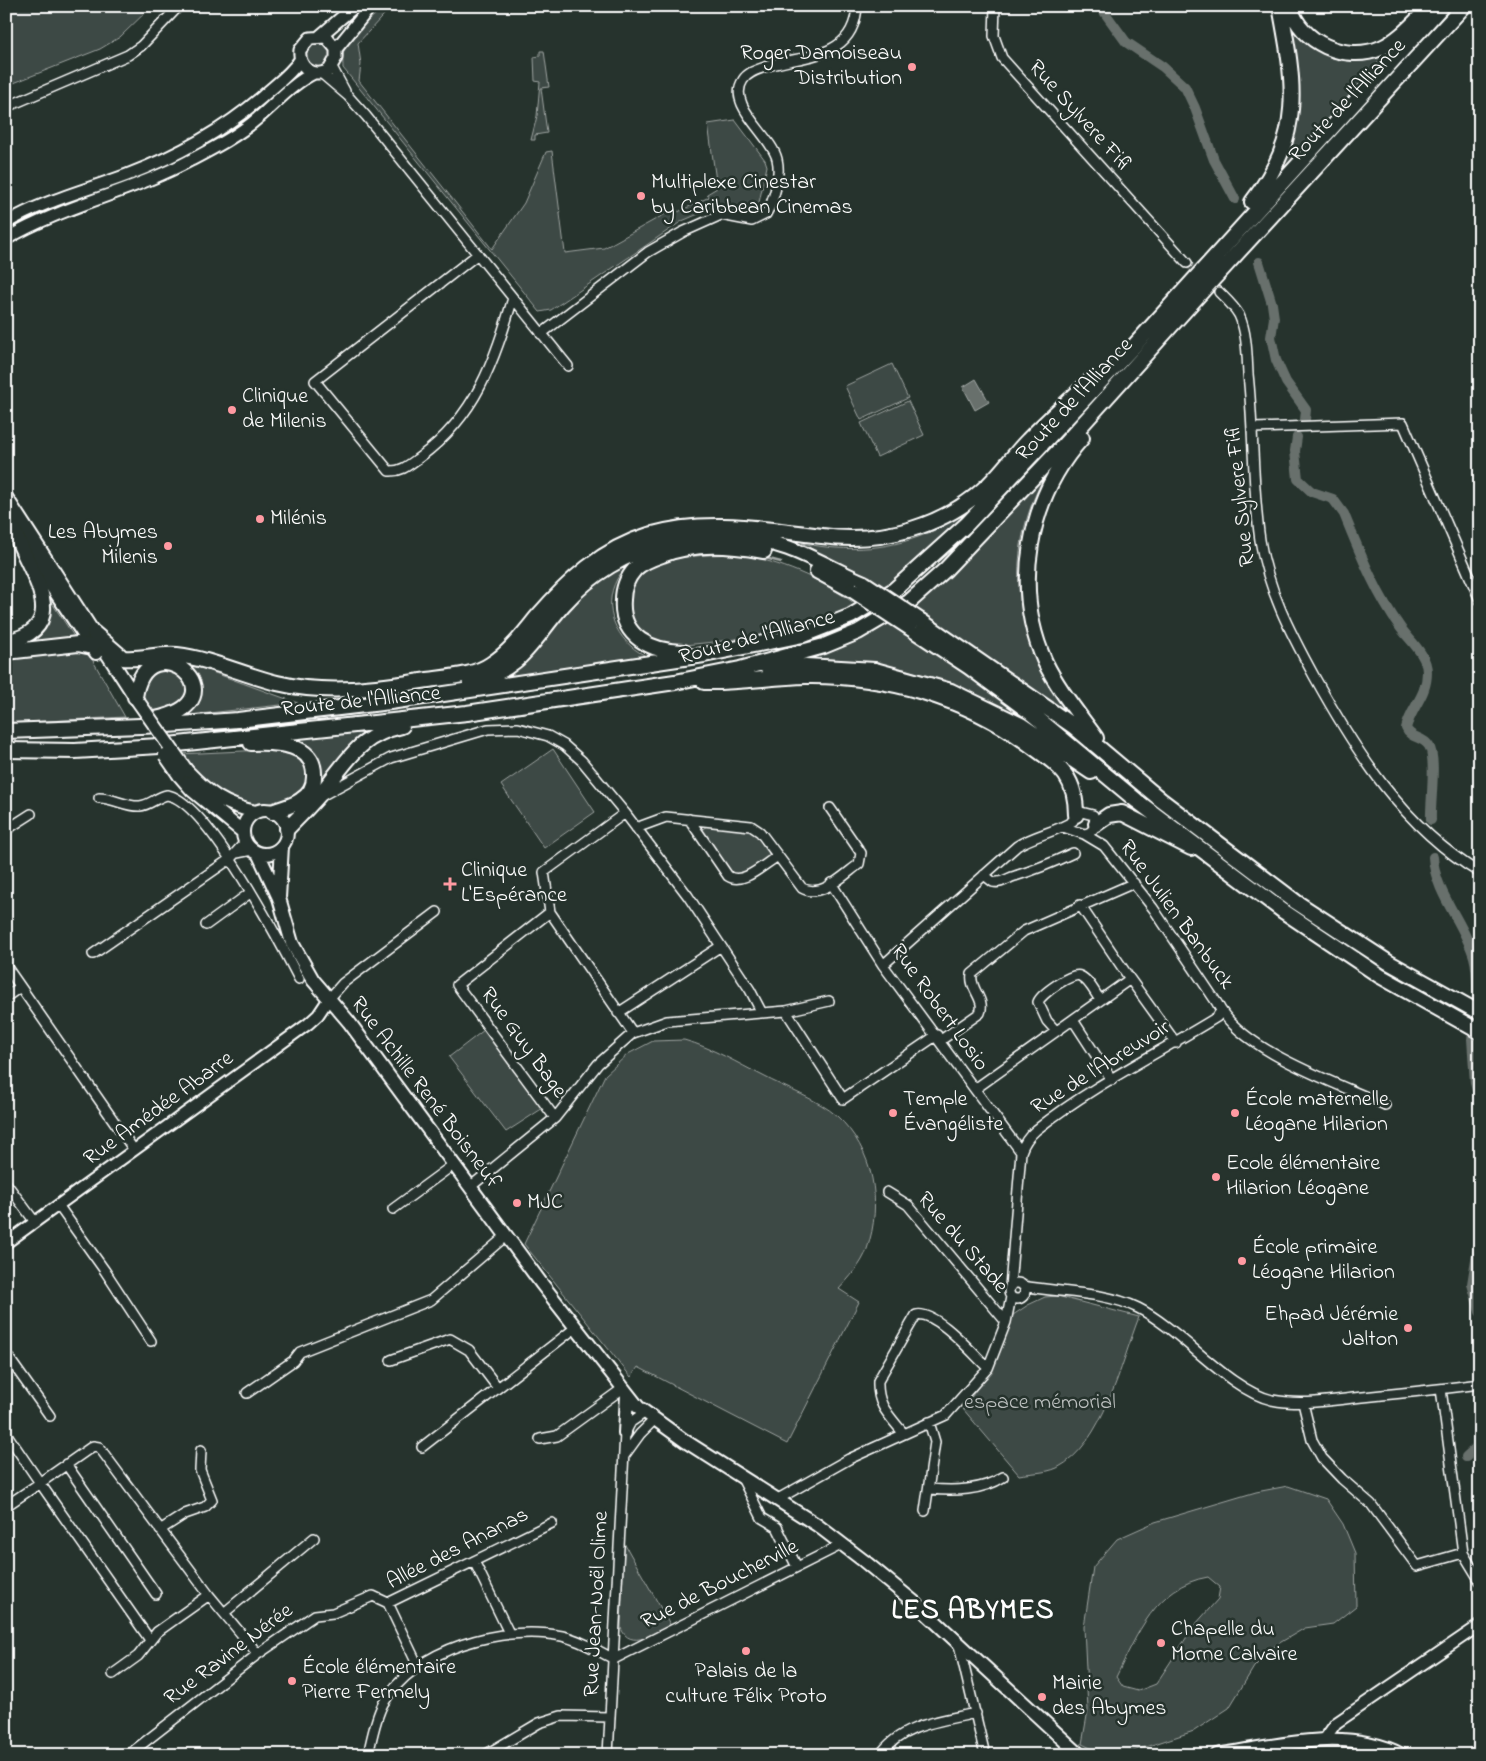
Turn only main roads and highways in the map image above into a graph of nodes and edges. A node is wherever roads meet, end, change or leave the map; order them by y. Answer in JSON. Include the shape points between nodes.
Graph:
{"nodes":[{"id":1,"x":355,"y":6,"type":"edge"},
{"id":2,"x":371,"y":6,"type":"edge"},
{"id":3,"x":1280,"y":6,"type":"edge"},
{"id":4,"x":1290,"y":6,"type":"edge"},
{"id":5,"x":1431,"y":6,"type":"edge"},
{"id":6,"x":1442,"y":6,"type":"edge"},
{"id":7,"x":1464,"y":6,"type":"edge"},
{"id":8,"x":320,"y":36,"type":"junction"},
{"id":9,"x":336,"y":49,"type":"junction"},
{"id":10,"x":300,"y":60,"type":"junction"},
{"id":11,"x":318,"y":73,"type":"junction"},
{"id":12,"x":6,"y":223,"type":"edge"},
{"id":13,"x":6,"y":239,"type":"edge"},
{"id":14,"x":1216,"y":254,"type":"junction"},
{"id":15,"x":1132,"y":347,"type":"junction"},
{"id":16,"x":1142,"y":360,"type":"junction"},
{"id":17,"x":6,"y":497,"type":"edge"},
{"id":18,"x":10,"y":524,"type":"edge"},
{"id":19,"x":752,"y":527,"type":"junction"},
{"id":20,"x":858,"y":586,"type":"junction"},
{"id":21,"x":916,"y":625,"type":"junction"},
{"id":22,"x":93,"y":640,"type":"junction"},
{"id":23,"x":6,"y":642,"type":"edge"},
{"id":24,"x":6,"y":652,"type":"edge"},
{"id":25,"x":704,"y":656,"type":"junction"},
{"id":26,"x":740,"y":669,"type":"junction"},
{"id":27,"x":675,"y":682,"type":"junction"},
{"id":28,"x":419,"y":698,"type":"junction"},
{"id":29,"x":135,"y":701,"type":"junction"},
{"id":30,"x":466,"y":713,"type":"junction"},
{"id":31,"x":110,"y":728,"type":"junction"},
{"id":32,"x":6,"y":731,"type":"edge"},
{"id":33,"x":1105,"y":751,"type":"junction"},
{"id":34,"x":6,"y":752,"type":"edge"},
{"id":35,"x":183,"y":773,"type":"junction"},
{"id":36,"x":256,"y":812,"type":"junction"},
{"id":37,"x":272,"y":812,"type":"junction"},
{"id":38,"x":1077,"y":825,"type":"road end"},
{"id":39,"x":1095,"y":826,"type":"road end"},
{"id":40,"x":286,"y":830,"type":"junction"},
{"id":41,"x":250,"y":844,"type":"junction"},
{"id":42,"x":282,"y":846,"type":"junction"},
{"id":43,"x":1201,"y":853,"type":"junction"},
{"id":44,"x":1246,"y":883,"type":"junction"},
{"id":45,"x":279,"y":898,"type":"junction"},
{"id":46,"x":1480,"y":1013,"type":"edge"},
{"id":47,"x":1480,"y":1032,"type":"edge"},
{"id":48,"x":625,"y":1392,"type":"junction"},
{"id":49,"x":625,"y":1433,"type":"road end"},
{"id":50,"x":1078,"y":1754,"type":"edge"},
{"id":51,"x":1217,"y":1755,"type":"edge"},
{"id":52,"x":1402,"y":1755,"type":"edge"}],
"edges":[{"from":1,"to":8,"type":"main road"},
{"from":2,"to":9,"type":"main road"},
{"from":3,"to":14,"type":"highway","via":[[1293,87],[1286,142],[1268,182]]},
{"from":4,"to":5,"type":"highway","via":[[1298,24],[1315,41],[1334,50],[1357,52],[1381,48],[1393,41]]},
{"from":6,"to":14,"type":"highway","name":"Route de l'Alliance"},
{"from":7,"to":16,"type":"highway","name":"Route de l'Alliance"},
{"from":8,"to":9,"type":"main road","via":[[330,40]]},
{"from":8,"to":10,"type":"main road","via":[[306,41],[300,50]]},
{"from":9,"to":11,"type":"main road","via":[[332,67]]},
{"from":10,"to":11,"type":"main road","via":[[306,68]]},
{"from":10,"to":12,"type":"main road","via":[[292,71],[248,109],[186,150],[55,200]]},
{"from":11,"to":13,"type":"main road","via":[[301,81],[257,119],[191,160],[145,182],[59,213]]},
{"from":14,"to":15,"type":"highway","name":"Route de l'Alliance"},
{"from":15,"to":19,"type":"highway","via":[[1091,379],[1028,440],[988,486],[940,518],[899,534],[863,538],[840,539]]},
{"from":15,"to":25,"type":"highway","name":"Route de l'Alliance","via":[[967,524],[894,590],[851,616],[821,629]]},
{"from":16,"to":26,"type":"highway","name":"Route de l'Alliance","via":[[958,557],[909,602],[858,632],[824,646]]},
{"from":16,"to":33,"type":"highway","via":[[1126,388],[1063,462],[1043,501],[1028,563],[1028,602],[1043,656],[1057,683]]},
{"from":17,"to":22,"type":"main road"},
{"from":18,"to":22,"type":"main road"},
{"from":18,"to":23,"type":"highway","via":[[38,586],[44,608],[43,617],[34,631],[20,640]]},
{"from":19,"to":20,"type":"highway","via":[[812,551]]},
{"from":19,"to":22,"type":"highway","via":[[722,524],[671,529],[625,544],[587,566],[566,584],[510,650],[490,666],[475,672],[389,686],[309,689],[185,656],[160,654],[123,658]]},
{"from":20,"to":21,"type":"highway","bridge":true},
{"from":20,"to":25,"type":"highway","via":[[779,555],[724,545],[677,550],[636,568],[626,583],[622,607],[635,637],[657,650]]},
{"from":20,"to":28,"type":"highway","via":[[788,548],[748,538],[705,535],[665,541],[597,576],[564,604],[529,650],[511,667],[483,680]]},
{"from":21,"to":33,"type":"highway","via":[[1010,680]]},
{"from":21,"to":44,"type":"highway","via":[[1031,713],[1137,801]]},
{"from":22,"to":24,"type":"highway"},
{"from":22,"to":29,"type":"main road"},
{"from":25,"to":28,"type":"highway","name":"Route de l'Alliance"},
{"from":26,"to":27,"type":"highway","name":"Route de l'Alliance"},
{"from":26,"to":43,"type":"highway","via":[[841,666],[897,675],[952,691],[1021,725]]},
{"from":27,"to":30,"type":"highway","name":"Route de l'Alliance"},
{"from":27,"to":38,"type":"highway","via":[[726,683],[806,676],[876,680],[928,693],[973,710],[1013,732],[1063,769],[1074,786]]},
{"from":28,"to":31,"type":"highway","name":"Route de l'Alliance","via":[[238,720]]},
{"from":29,"to":31,"type":"highway","via":[[143,675],[157,665],[166,663],[181,667],[191,676],[190,701],[181,712]]},
{"from":29,"to":35,"type":"main road","bridge":true},
{"from":30,"to":34,"type":"highway","name":"Route de l'Alliance","via":[[159,746]]},
{"from":30,"to":40,"type":"highway","via":[[390,728],[367,739]]},
{"from":31,"to":32,"type":"highway","name":"Route de l'Alliance"},
{"from":33,"to":46,"type":"highway","via":[[1192,824],[1304,907],[1388,962]]},
{"from":34,"to":37,"type":"highway","via":[[90,755],[263,743],[292,746],[312,762],[312,786],[301,800]]},
{"from":35,"to":36,"type":"main road","via":[[223,802]]},
{"from":35,"to":41,"type":"main road","via":[[192,790]]},
{"from":36,"to":37,"type":"main road"},
{"from":36,"to":41,"type":"main road","via":[[245,824]]},
{"from":37,"to":40,"type":"main road","via":[[282,818]]},
{"from":39,"to":43,"type":"highway","via":[[1109,815],[1122,813]]},
{"from":40,"to":42,"type":"main road"},
{"from":41,"to":42,"type":"main road","via":[[271,853]]},
{"from":41,"to":45,"type":"main road","name":"Rue Achille René Boisneuf"},
{"from":42,"to":45,"type":"main road","name":"Rue Achille René Boisneuf"},
{"from":43,"to":44,"type":"highway"},
{"from":44,"to":47,"type":"highway","via":[[1380,976]]},
{"from":45,"to":48,"type":"main road","name":"Rue Achille René Boisneuf","via":[[292,943],[328,1000],[349,1022]]},
{"from":48,"to":49,"type":"main road"},
{"from":48,"to":50,"type":"main road","name":"Rue Achille René Boisneuf","via":[[649,1416],[843,1544],[914,1602]]},
{"from":51,"to":52,"type":"main road","via":[[1324,1740],[1365,1742]]}]}
